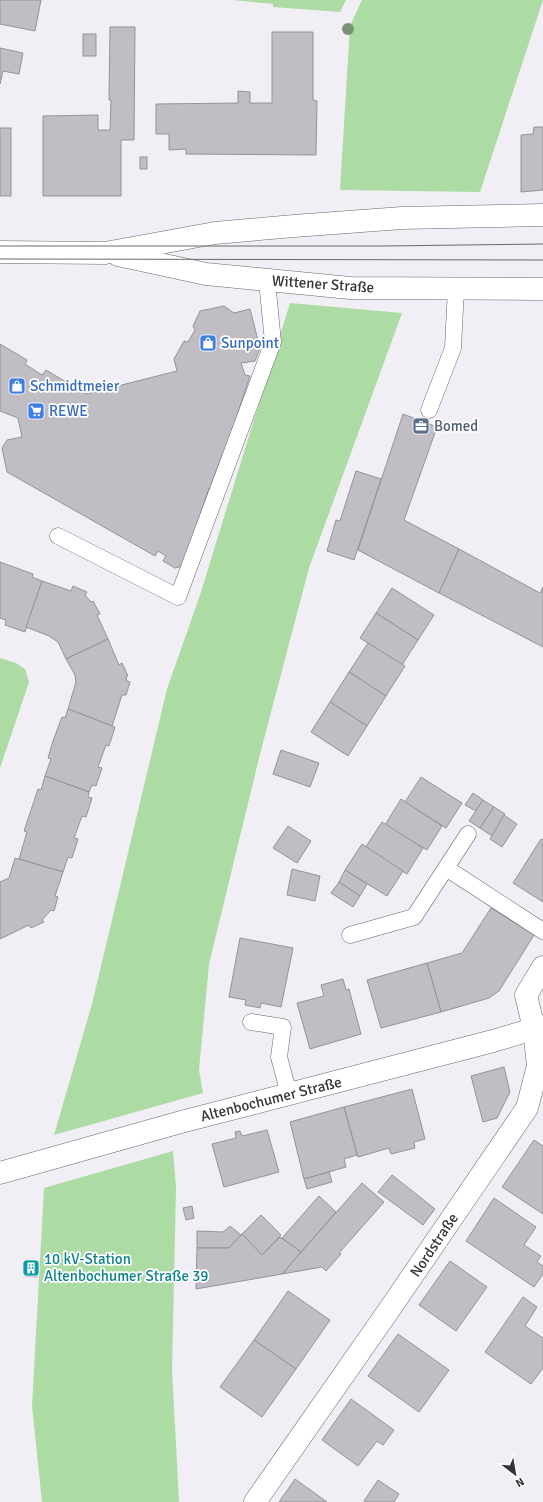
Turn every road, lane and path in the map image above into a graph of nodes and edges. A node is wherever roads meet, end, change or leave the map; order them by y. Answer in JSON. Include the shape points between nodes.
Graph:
{"nodes":[{"id":1,"x":543,"y":215,"type":"edge"},
{"id":2,"x":0,"y":252,"type":"edge"},
{"id":3,"x":105,"y":253,"type":"junction"},
{"id":4,"x":267,"y":281,"type":"junction"},
{"id":5,"x":456,"y":288,"type":"junction"},
{"id":6,"x":543,"y":289,"type":"edge"},
{"id":7,"x":429,"y":410,"type":"dead end"},
{"id":8,"x":58,"y":536,"type":"dead end"},
{"id":9,"x":468,"y":834,"type":"dead end"},
{"id":10,"x":446,"y":868,"type":"junction"},
{"id":11,"x":543,"y":931,"type":"edge"},
{"id":12,"x":350,"y":935,"type":"dead end"},
{"id":13,"x":543,"y":967,"type":"edge"},
{"id":14,"x":251,"y":1022,"type":"dead end"},
{"id":15,"x":538,"y":1028,"type":"edge"},
{"id":16,"x":290,"y":1094,"type":"junction"},
{"id":17,"x":0,"y":1173,"type":"edge"},
{"id":18,"x":255,"y":1502,"type":"edge"}],
"edges":[{"from":1,"to":3,"type":"street","name":"Wittener Straße","via":[[402,218],[294,226],[215,233]]},
{"from":2,"to":3,"type":"street","name":"Wittener Straße"},
{"from":3,"to":4,"type":"street","name":"Wittener Straße","via":[[206,274]]},
{"from":4,"to":5,"type":"street","name":"Wittener Straße","via":[[350,288]]},
{"from":4,"to":8,"type":"lane","via":[[273,342],[178,597]]},
{"from":5,"to":6,"type":"street","name":"Wittener Straße"},
{"from":5,"to":7,"type":"lane","via":[[453,348]]},
{"from":9,"to":10,"type":"lane"},
{"from":10,"to":11,"type":"lane"},
{"from":10,"to":12,"type":"lane","via":[[414,917]]},
{"from":13,"to":15,"type":"street","name":"Nordstraße","via":[[526,995]]},
{"from":14,"to":16,"type":"lane","via":[[284,1027],[279,1056]]},
{"from":15,"to":16,"type":"street","name":"Altenbochumer Straße"},
{"from":15,"to":18,"type":"street","name":"Nordstraße","via":[[538,1066],[528,1108]]},
{"from":16,"to":17,"type":"street","name":"Altenbochumer Straße"}]}
